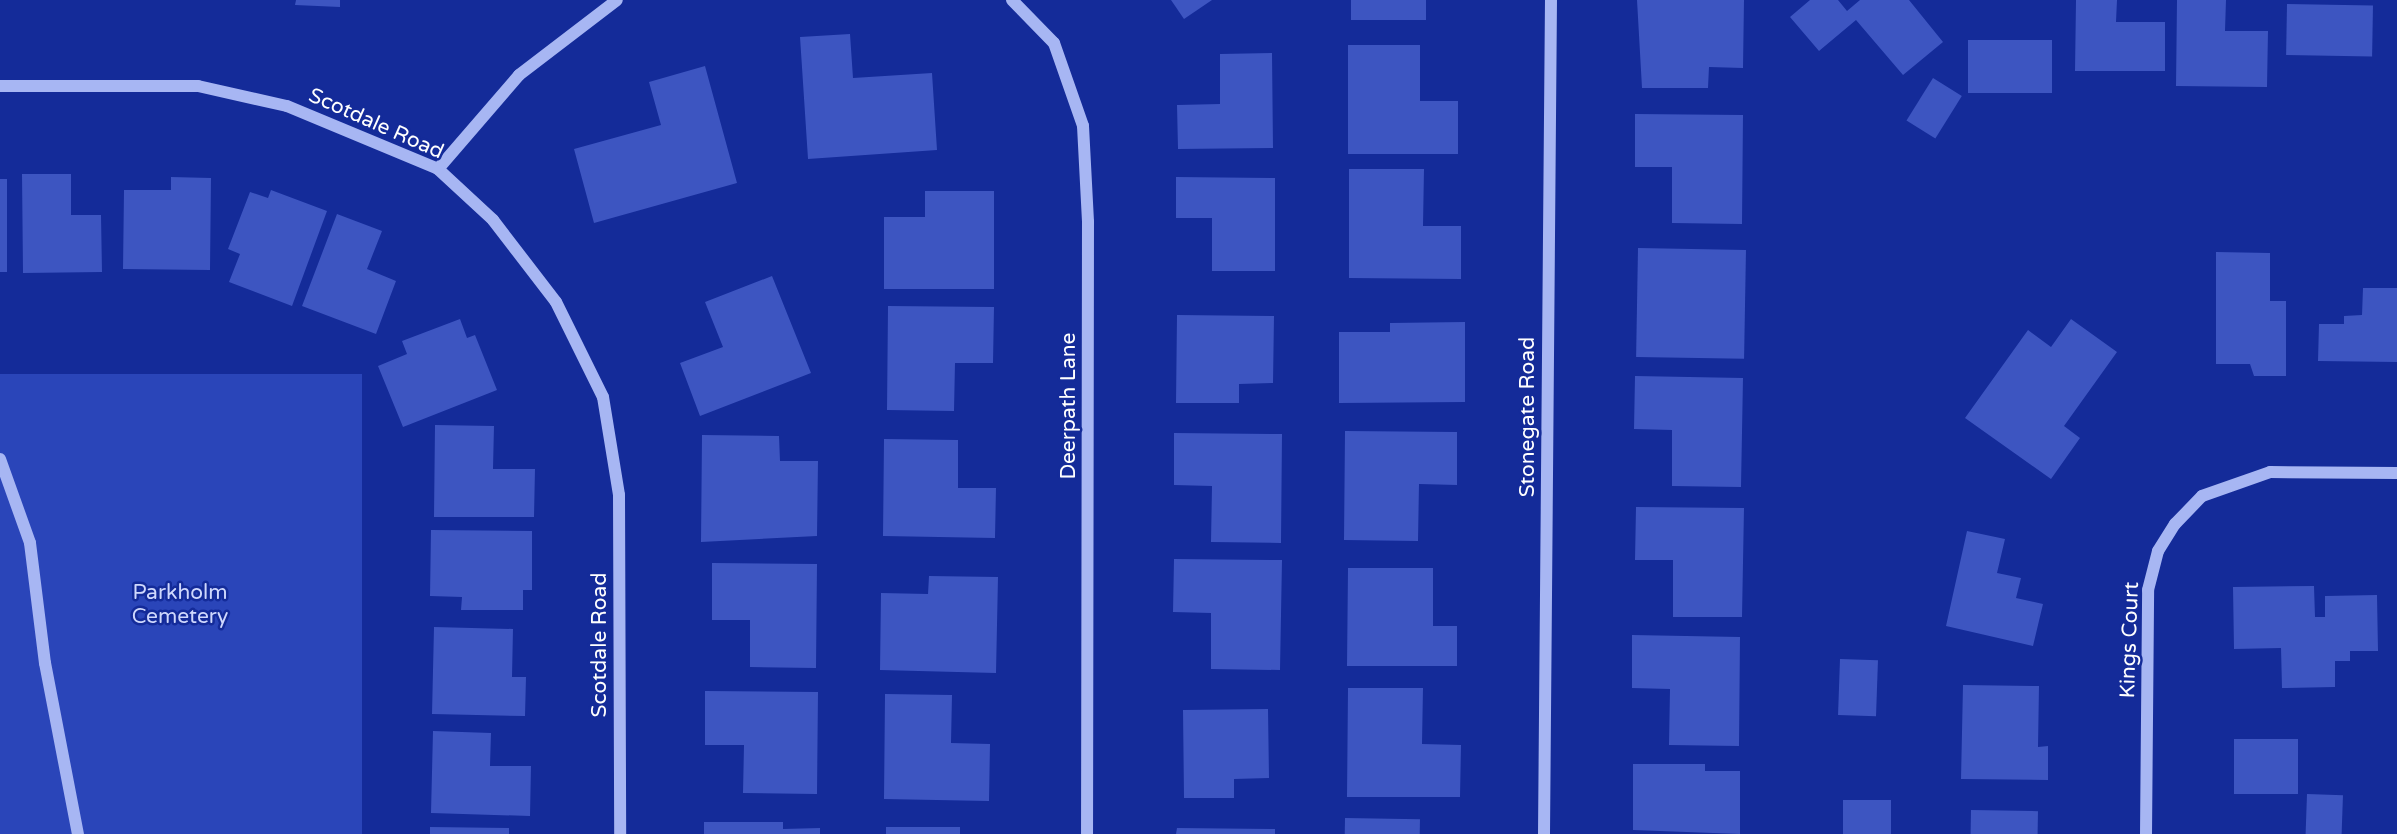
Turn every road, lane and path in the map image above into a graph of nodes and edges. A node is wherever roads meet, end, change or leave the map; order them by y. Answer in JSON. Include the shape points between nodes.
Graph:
{"nodes":[{"id":1,"x":617,"y":0,"type":"edge"},
{"id":2,"x":1012,"y":0,"type":"edge"},
{"id":3,"x":1551,"y":0,"type":"edge"},
{"id":4,"x":0,"y":86,"type":"edge"},
{"id":5,"x":438,"y":169,"type":"junction"},
{"id":6,"x":0,"y":459,"type":"edge"},
{"id":7,"x":2397,"y":473,"type":"edge"},
{"id":8,"x":78,"y":834,"type":"edge"},
{"id":9,"x":620,"y":834,"type":"edge"},
{"id":10,"x":1087,"y":834,"type":"edge"},
{"id":11,"x":1544,"y":834,"type":"edge"},
{"id":12,"x":2146,"y":834,"type":"edge"}],
"edges":[{"from":1,"to":5,"type":"street","via":[[519,75]]},
{"from":2,"to":10,"type":"street","name":"Deerpath Lane","via":[[1054,43],[1083,126],[1088,222]]},
{"from":3,"to":11,"type":"street","name":"Stonegate Road"},
{"from":4,"to":5,"type":"street","name":"Scotdale Road","via":[[198,86],[287,106]]},
{"from":5,"to":9,"type":"street","name":"Scotdale Road","via":[[493,220],[556,302],[603,397],[619,495]]},
{"from":6,"to":8,"type":"street","via":[[30,543],[46,663]]},
{"from":7,"to":12,"type":"street","name":"Kings Court","via":[[2270,472],[2202,496],[2175,523],[2158,551],[2148,590]]}]}
